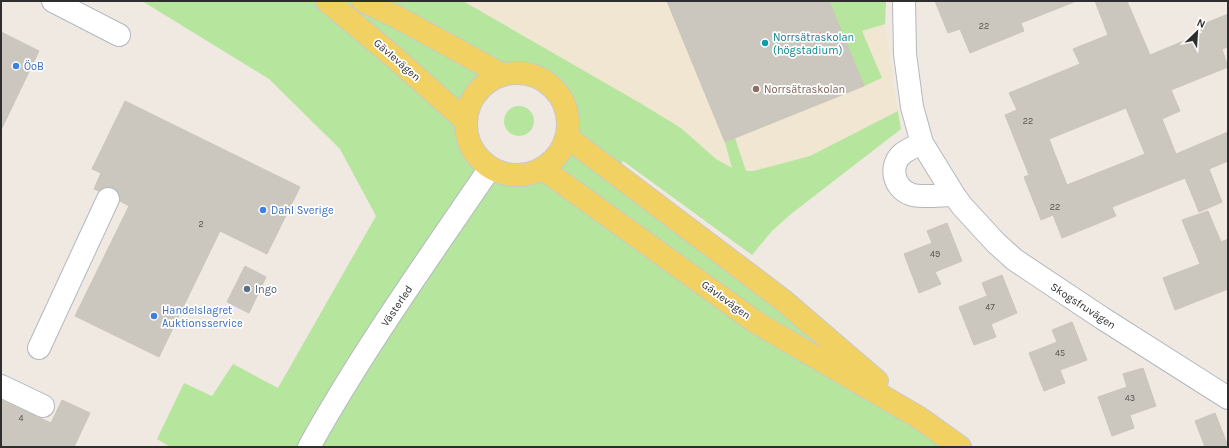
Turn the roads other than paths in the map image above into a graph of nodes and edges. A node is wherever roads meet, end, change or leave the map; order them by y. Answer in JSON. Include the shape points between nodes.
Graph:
{"nodes":[{"id":1,"x":52,"y":1,"type":"edge"},
{"id":2,"x":327,"y":1,"type":"edge"},
{"id":3,"x":363,"y":1,"type":"edge"},
{"id":4,"x":904,"y":1,"type":"edge"},
{"id":5,"x":119,"y":35,"type":"dead end"},
{"id":6,"x":503,"y":75,"type":"junction"},
{"id":7,"x":466,"y":121,"type":"junction"},
{"id":8,"x":567,"y":137,"type":"junction"},
{"id":9,"x":922,"y":143,"type":"junction"},
{"id":10,"x":490,"y":168,"type":"junction"},
{"id":11,"x":543,"y":169,"type":"junction"},
{"id":12,"x":954,"y":195,"type":"junction"},
{"id":13,"x":108,"y":199,"type":"dead end"},
{"id":14,"x":39,"y":348,"type":"dead end"},
{"id":15,"x":1,"y":386,"type":"edge"},
{"id":16,"x":1228,"y":398,"type":"edge"},
{"id":17,"x":43,"y":406,"type":"dead end"},
{"id":18,"x":918,"y":417,"type":"junction"},
{"id":19,"x":309,"y":447,"type":"edge"},
{"id":20,"x":960,"y":447,"type":"edge"}],
"edges":[{"from":1,"to":5,"type":"street"},
{"from":2,"to":7,"type":"main road","name":"Gävlevägen"},
{"from":3,"to":6,"type":"main road"},
{"from":4,"to":9,"type":"street","name":"Skogsfruvägen","via":[[905,54],[912,107]]},
{"from":6,"to":7,"type":"main road","via":[[490,80],[478,93],[470,105]]},
{"from":6,"to":8,"type":"main road","via":[[523,73],[542,79],[553,88],[563,102],[568,119]]},
{"from":7,"to":10,"type":"main road","via":[[471,147],[480,160]]},
{"from":8,"to":11,"type":"main road","via":[[558,155]]},
{"from":8,"to":18,"type":"main road","name":"Gävlevägen","via":[[784,301]]},
{"from":9,"to":12,"type":"street","name":"Skogsfruvägen"},
{"from":9,"to":12,"type":"street","via":[[901,155],[894,165],[898,185],[909,194]]},
{"from":10,"to":11,"type":"main road","via":[[503,174],[517,176]]},
{"from":10,"to":19,"type":"street","name":"Västerled","via":[[363,356]]},
{"from":11,"to":18,"type":"main road","name":"Gävlevägen","via":[[757,322]]},
{"from":12,"to":16,"type":"street","name":"Skogsfruvägen","via":[[996,243],[1015,260]]},
{"from":13,"to":14,"type":"street"},
{"from":15,"to":17,"type":"street"},
{"from":18,"to":20,"type":"main road","name":"Gävlevägen"}]}
